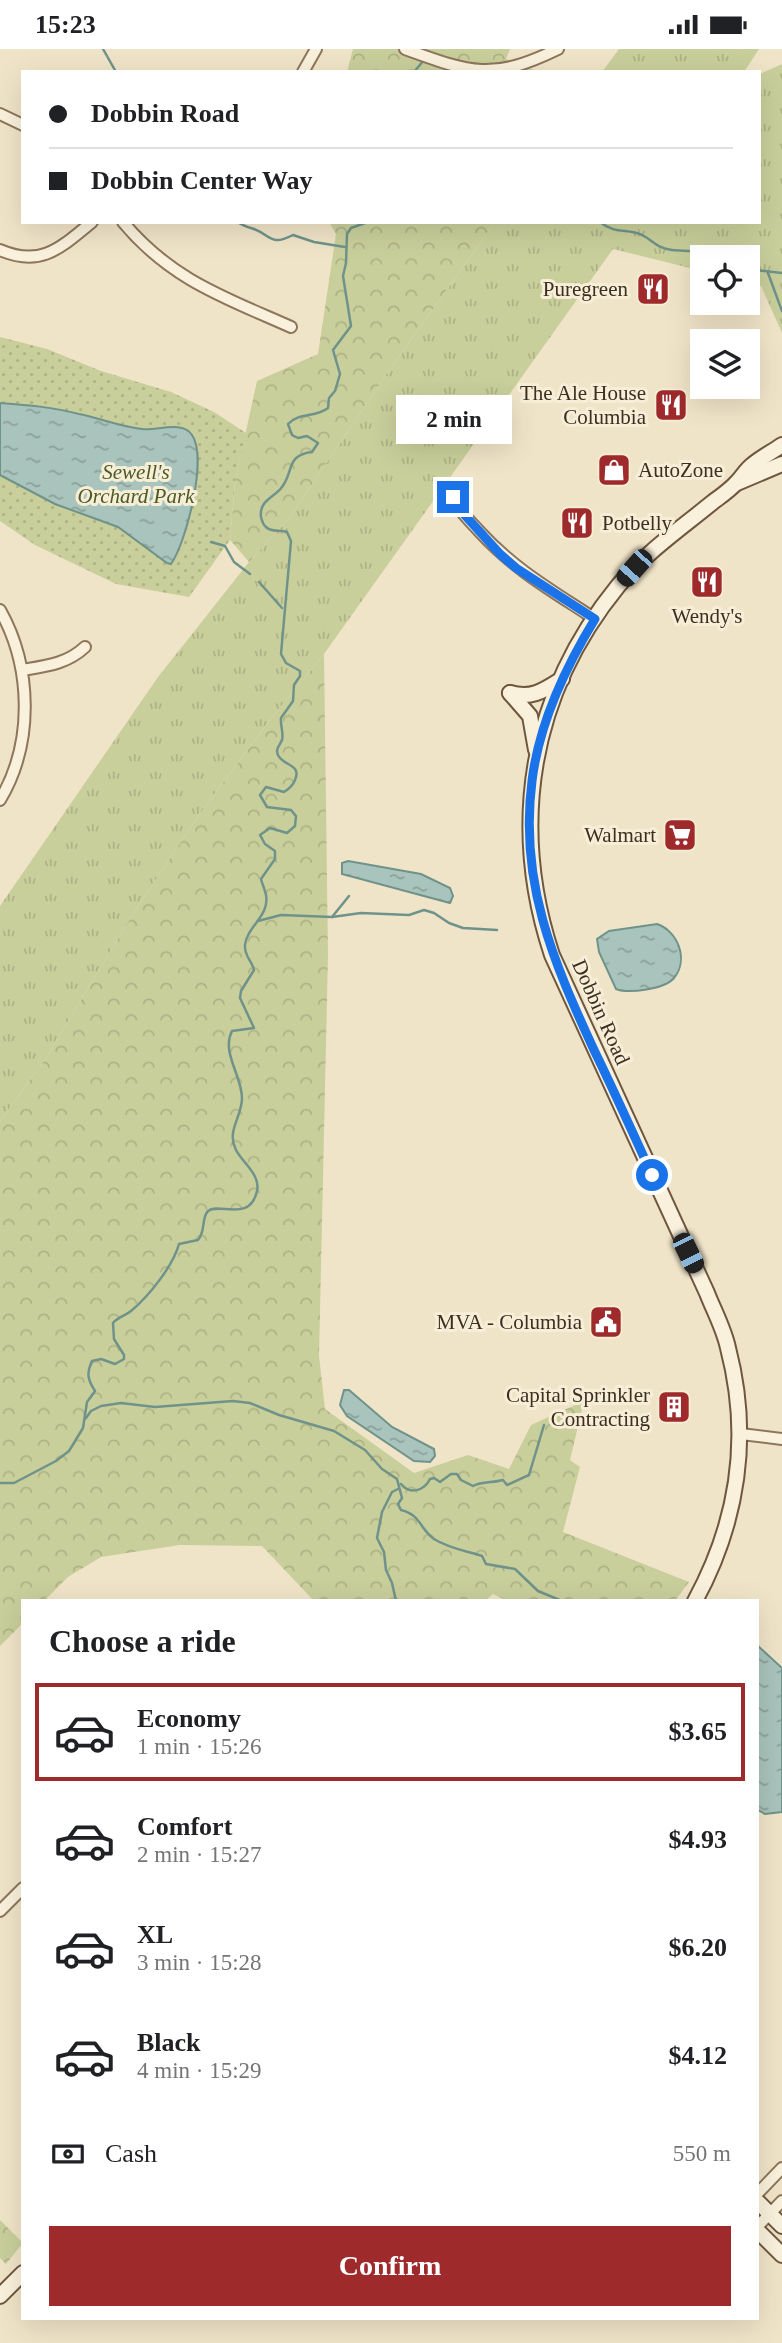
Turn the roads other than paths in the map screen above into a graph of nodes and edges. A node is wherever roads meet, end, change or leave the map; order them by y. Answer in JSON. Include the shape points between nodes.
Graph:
{"nodes":[{"id":1,"x":316,"y":49,"type":"edge"},
{"id":2,"x":405,"y":49,"type":"edge"},
{"id":3,"x":558,"y":49,"type":"edge"},
{"id":4,"x":304,"y":70,"type":"edge"},
{"id":5,"x":480,"y":70,"type":"edge"},
{"id":6,"x":498,"y":70,"type":"edge"},
{"id":7,"x":0,"y":114,"type":"edge"},
{"id":8,"x":21,"y":124,"type":"edge"},
{"id":9,"x":90,"y":224,"type":"edge"},
{"id":10,"x":125,"y":224,"type":"edge"},
{"id":11,"x":0,"y":250,"type":"edge"},
{"id":12,"x":291,"y":327,"type":"dead end"},
{"id":13,"x":782,"y":446,"type":"edge"},
{"id":14,"x":782,"y":464,"type":"edge"},
{"id":15,"x":736,"y":484,"type":"junction"},
{"id":16,"x":453,"y":497,"type":"dead end"},
{"id":17,"x":0,"y":610,"type":"edge"},
{"id":18,"x":595,"y":619,"type":"junction"},
{"id":19,"x":86,"y":647,"type":"dead end"},
{"id":20,"x":22,"y":670,"type":"junction"},
{"id":21,"x":562,"y":679,"type":"junction"},
{"id":22,"x":537,"y":755,"type":"junction"},
{"id":23,"x":4,"y":785,"type":"edge"},
{"id":24,"x":0,"y":800,"type":"edge"},
{"id":25,"x":740,"y":1434,"type":"junction"},
{"id":26,"x":782,"y":1439,"type":"edge"},
{"id":27,"x":696,"y":1599,"type":"edge"},
{"id":28,"x":21,"y":1890,"type":"edge"},
{"id":29,"x":0,"y":1911,"type":"edge"},
{"id":30,"x":782,"y":2168,"type":"edge"},
{"id":31,"x":759,"y":2192,"type":"edge"},
{"id":32,"x":782,"y":2201,"type":"edge"},
{"id":33,"x":759,"y":2203,"type":"edge"},
{"id":34,"x":770,"y":2214,"type":"junction"},
{"id":35,"x":782,"y":2226,"type":"edge"},
{"id":36,"x":759,"y":2227,"type":"edge"},
{"id":37,"x":759,"y":2229,"type":"edge"},
{"id":38,"x":782,"y":2255,"type":"edge"},
{"id":39,"x":21,"y":2275,"type":"edge"},
{"id":40,"x":0,"y":2296,"type":"edge"}],
"edges":[{"from":1,"to":4,"type":"street"},
{"from":2,"to":5,"type":"street"},
{"from":3,"to":6,"type":"street","via":[[518,67]]},
{"from":7,"to":8,"type":"street"},
{"from":9,"to":11,"type":"street","via":[[43,256],[24,257]]},
{"from":10,"to":12,"type":"street","via":[[151,253],[194,284]]},
{"from":13,"to":15,"type":"street","name":"Dobbin Road","via":[[751,466]]},
{"from":14,"to":15,"type":"street","name":"Dobbin Road"},
{"from":15,"to":18,"type":"street","name":"Dobbin Road","via":[[648,555]]},
{"from":16,"to":18,"type":"street","via":[[516,568]]},
{"from":17,"to":20,"type":"street"},
{"from":18,"to":21,"type":"street","name":"Dobbin Road"},
{"from":19,"to":20,"type":"street","via":[[70,660]]},
{"from":20,"to":23,"type":"street","via":[[25,722]]},
{"from":21,"to":22,"type":"street","name":"Dobbin Road"},
{"from":21,"to":22,"type":"street","via":[[532,696],[510,693],[530,716]]},
{"from":22,"to":25,"type":"street","name":"Dobbin Road","via":[[529,839],[544,930],[561,977],[719,1324],[733,1368]]},
{"from":23,"to":24,"type":"street"},
{"from":25,"to":26,"type":"street"},
{"from":25,"to":27,"type":"street","name":"Dobbin Road","via":[[729,1522]]},
{"from":28,"to":29,"type":"street"},
{"from":30,"to":31,"type":"street"},
{"from":32,"to":34,"type":"street"},
{"from":33,"to":34,"type":"street"},
{"from":34,"to":35,"type":"street"},
{"from":34,"to":36,"type":"street"},
{"from":37,"to":38,"type":"street"},
{"from":39,"to":40,"type":"street"}]}
